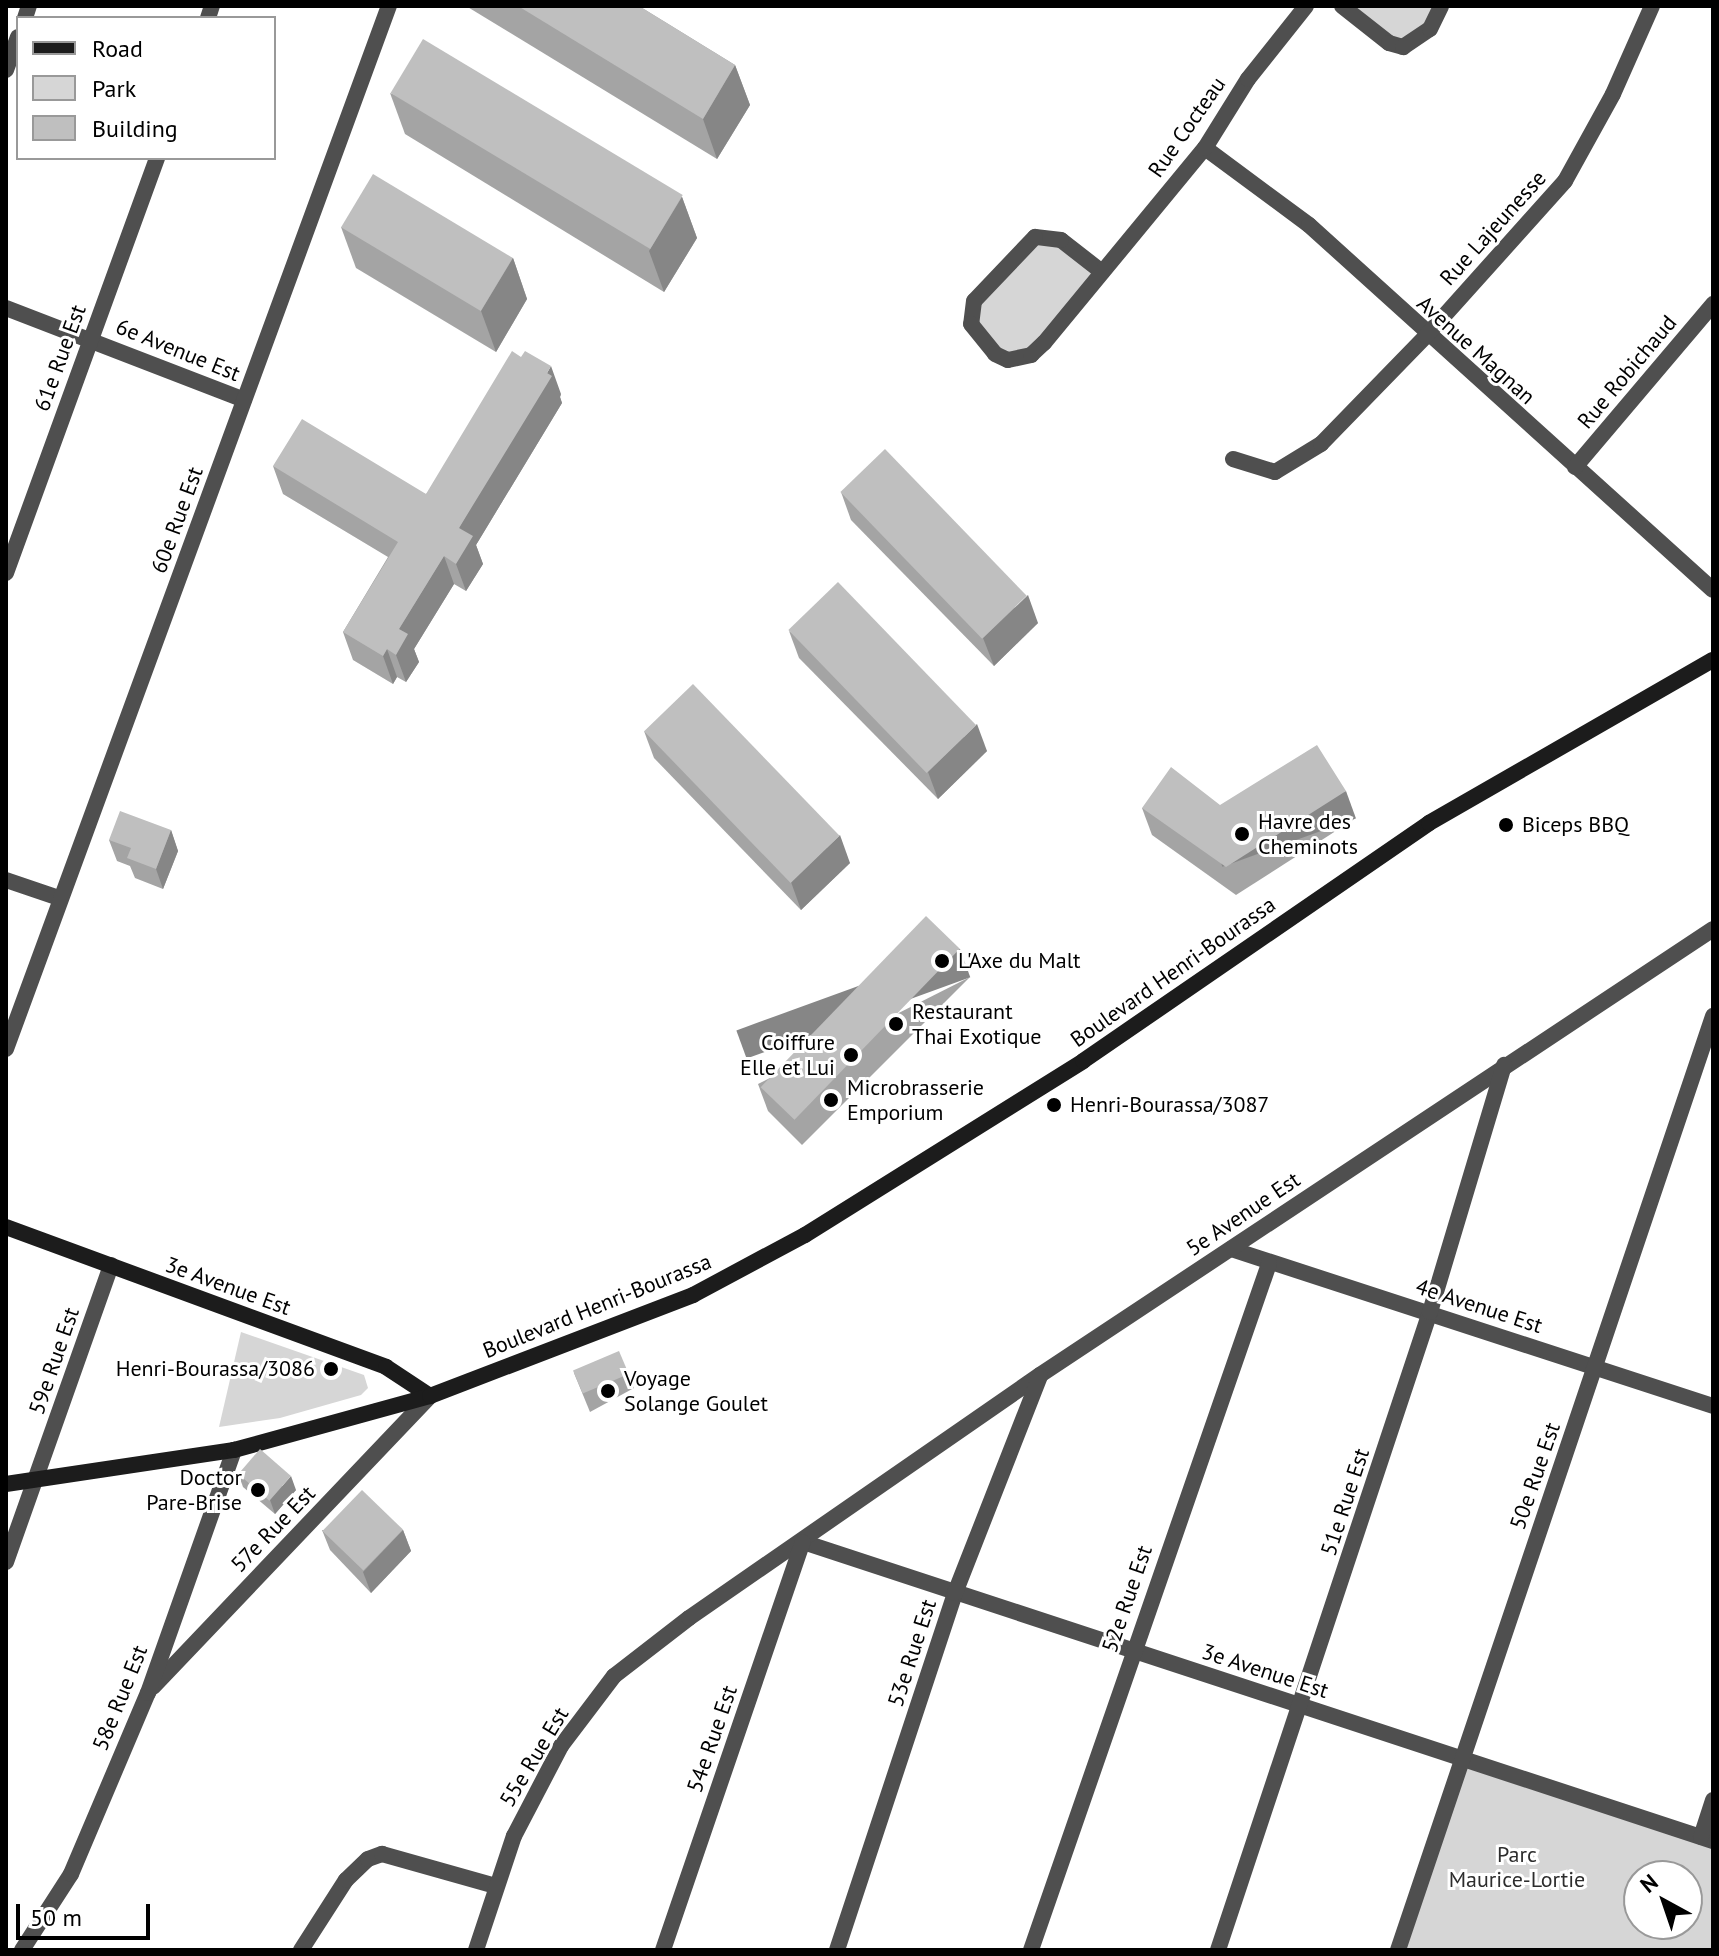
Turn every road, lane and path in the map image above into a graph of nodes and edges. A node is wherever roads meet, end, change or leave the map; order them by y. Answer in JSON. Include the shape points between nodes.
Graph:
{"nodes":[{"id":1,"x":389,"y":6,"type":"edge"},
{"id":2,"x":1306,"y":6,"type":"edge"},
{"id":3,"x":1342,"y":6,"type":"edge"},
{"id":4,"x":1441,"y":6,"type":"edge"},
{"id":5,"x":1652,"y":6,"type":"edge"},
{"id":6,"x":16,"y":42,"type":"edge"},
{"id":7,"x":6,"y":70,"type":"edge"},
{"id":8,"x":1205,"y":148,"type":"junction"},
{"id":9,"x":156,"y":160,"type":"edge"},
{"id":10,"x":1102,"y":272,"type":"junction"},
{"id":11,"x":1713,"y":304,"type":"edge"},
{"id":12,"x":6,"y":308,"type":"edge"},
{"id":13,"x":1426,"y":336,"type":"junction"},
{"id":14,"x":91,"y":339,"type":"junction"},
{"id":15,"x":244,"y":400,"type":"junction"},
{"id":16,"x":1233,"y":459,"type":"dead end"},
{"id":17,"x":1575,"y":467,"type":"junction"},
{"id":18,"x":6,"y":573,"type":"edge"},
{"id":19,"x":1713,"y":590,"type":"edge"},
{"id":20,"x":1713,"y":660,"type":"edge"},
{"id":21,"x":6,"y":880,"type":"edge"},
{"id":22,"x":59,"y":898,"type":"junction"},
{"id":23,"x":1713,"y":929,"type":"edge"},
{"id":24,"x":1713,"y":1016,"type":"edge"},
{"id":25,"x":6,"y":1049,"type":"edge"},
{"id":26,"x":1504,"y":1065,"type":"junction"},
{"id":27,"x":6,"y":1227,"type":"edge"},
{"id":28,"x":1231,"y":1249,"type":"junction"},
{"id":29,"x":1269,"y":1264,"type":"junction"},
{"id":30,"x":111,"y":1265,"type":"junction"},
{"id":31,"x":1430,"y":1312,"type":"junction"},
{"id":32,"x":1594,"y":1368,"type":"junction"},
{"id":33,"x":1040,"y":1375,"type":"junction"},
{"id":34,"x":430,"y":1396,"type":"junction"},
{"id":35,"x":1713,"y":1406,"type":"edge"},
{"id":36,"x":234,"y":1450,"type":"junction"},
{"id":37,"x":36,"y":1481,"type":"junction"},
{"id":38,"x":6,"y":1484,"type":"edge"},
{"id":39,"x":803,"y":1542,"type":"junction"},
{"id":40,"x":6,"y":1562,"type":"edge"},
{"id":41,"x":955,"y":1593,"type":"junction"},
{"id":42,"x":1133,"y":1650,"type":"junction"},
{"id":43,"x":148,"y":1693,"type":"junction"},
{"id":44,"x":1302,"y":1706,"type":"junction"},
{"id":45,"x":1462,"y":1761,"type":"junction"},
{"id":46,"x":1713,"y":1800,"type":"edge"},
{"id":47,"x":1707,"y":1839,"type":"edge"},
{"id":48,"x":496,"y":1886,"type":"junction"},
{"id":49,"x":22,"y":1950,"type":"edge"},
{"id":50,"x":301,"y":1950,"type":"edge"},
{"id":51,"x":476,"y":1950,"type":"edge"},
{"id":52,"x":663,"y":1950,"type":"edge"},
{"id":53,"x":837,"y":1950,"type":"edge"},
{"id":54,"x":1031,"y":1950,"type":"edge"},
{"id":55,"x":1218,"y":1950,"type":"edge"},
{"id":56,"x":1398,"y":1950,"type":"edge"}],
"edges":[{"from":1,"to":15,"type":"street","name":"60e Rue Est"},
{"from":2,"to":8,"type":"street","name":"Rue Cocteau","via":[[1248,79]]},
{"from":3,"to":4,"type":"street","via":[[1389,43],[1403,47],[1430,29]]},
{"from":5,"to":13,"type":"street","name":"Rue Lajeunesse","via":[[1613,94],[1565,181]]},
{"from":6,"to":7,"type":"street"},
{"from":8,"to":10,"type":"street","name":"Rue Cocteau"},
{"from":8,"to":13,"type":"street","name":"Avenue Magnan","via":[[1309,225]]},
{"from":9,"to":14,"type":"street","name":"61e Rue Est"},
{"from":10,"to":10,"type":"street","name":"Rue Cocteau","via":[[1061,240],[1035,237],[974,301],[971,324],[995,354],[1019,360],[1044,343]]},
{"from":11,"to":17,"type":"street","name":"Rue Robichaud"},
{"from":12,"to":14,"type":"street","name":"6e Avenue Est"},
{"from":13,"to":16,"type":"street","name":"Rue Lajeunesse","via":[[1310,451],[1275,472]]},
{"from":13,"to":17,"type":"street","name":"Avenue Magnan"},
{"from":14,"to":15,"type":"street","name":"6e Avenue Est"},
{"from":14,"to":18,"type":"street","name":"61e Rue Est"},
{"from":15,"to":22,"type":"street","name":"60e Rue Est"},
{"from":17,"to":19,"type":"street","name":"Avenue Magnan"},
{"from":20,"to":34,"type":"main road","name":"Boulevard Henri-Bourassa","via":[[1429,823],[1120,1037],[805,1235],[693,1295]]},
{"from":21,"to":22,"type":"street"},
{"from":22,"to":25,"type":"street","name":"60e Rue Est"},
{"from":23,"to":26,"type":"street","name":"5e Avenue Est"},
{"from":24,"to":32,"type":"street","name":"50e Rue Est"},
{"from":26,"to":28,"type":"street","name":"5e Avenue Est"},
{"from":26,"to":31,"type":"street","name":"51e Rue Est"},
{"from":27,"to":30,"type":"main road","name":"3e Avenue Est"},
{"from":28,"to":29,"type":"street","name":"4e Avenue Est"},
{"from":28,"to":33,"type":"street","name":"5e Avenue Est"},
{"from":29,"to":31,"type":"street","name":"4e Avenue Est"},
{"from":29,"to":42,"type":"street","name":"52e Rue Est"},
{"from":30,"to":34,"type":"main road","name":"3e Avenue Est","via":[[386,1367]]},
{"from":30,"to":37,"type":"street","name":"59e Rue Est"},
{"from":31,"to":32,"type":"street","name":"4e Avenue Est"},
{"from":31,"to":44,"type":"street","name":"51e Rue Est"},
{"from":32,"to":35,"type":"street","name":"4e Avenue Est"},
{"from":32,"to":45,"type":"street","name":"50e Rue Est"},
{"from":33,"to":39,"type":"street","name":"5e Avenue Est"},
{"from":33,"to":41,"type":"street","name":"53e Rue Est"},
{"from":34,"to":36,"type":"main road","name":"Boulevard Henri-Bourassa"},
{"from":34,"to":43,"type":"street","name":"57e Rue Est"},
{"from":36,"to":37,"type":"main road","name":"Boulevard Henri-Bourassa"},
{"from":36,"to":43,"type":"street","name":"58e Rue Est"},
{"from":37,"to":38,"type":"main road","name":"Boulevard Henri-Bourassa"},
{"from":37,"to":40,"type":"street","name":"59e Rue Est"},
{"from":39,"to":41,"type":"street","name":"3e Avenue Est"},
{"from":39,"to":48,"type":"street","name":"55e Rue Est","via":[[614,1676],[561,1746],[514,1836]]},
{"from":39,"to":52,"type":"street","name":"54e Rue Est"},
{"from":41,"to":42,"type":"street","name":"3e Avenue Est"},
{"from":41,"to":53,"type":"street","name":"53e Rue Est"},
{"from":42,"to":44,"type":"street","name":"3e Avenue Est"},
{"from":42,"to":54,"type":"street","name":"52e Rue Est"},
{"from":43,"to":49,"type":"street","name":"58e Rue Est","via":[[67,1884]]},
{"from":44,"to":45,"type":"street","name":"3e Avenue Est"},
{"from":44,"to":55,"type":"street","name":"51e Rue Est"},
{"from":45,"to":47,"type":"street","name":"3e Avenue Est"},
{"from":45,"to":56,"type":"street","name":"50e Rue Est"},
{"from":46,"to":47,"type":"street"},
{"from":48,"to":50,"type":"street","via":[[382,1854],[368,1859],[346,1880]]},
{"from":48,"to":51,"type":"street","name":"55e Rue Est"}]}
